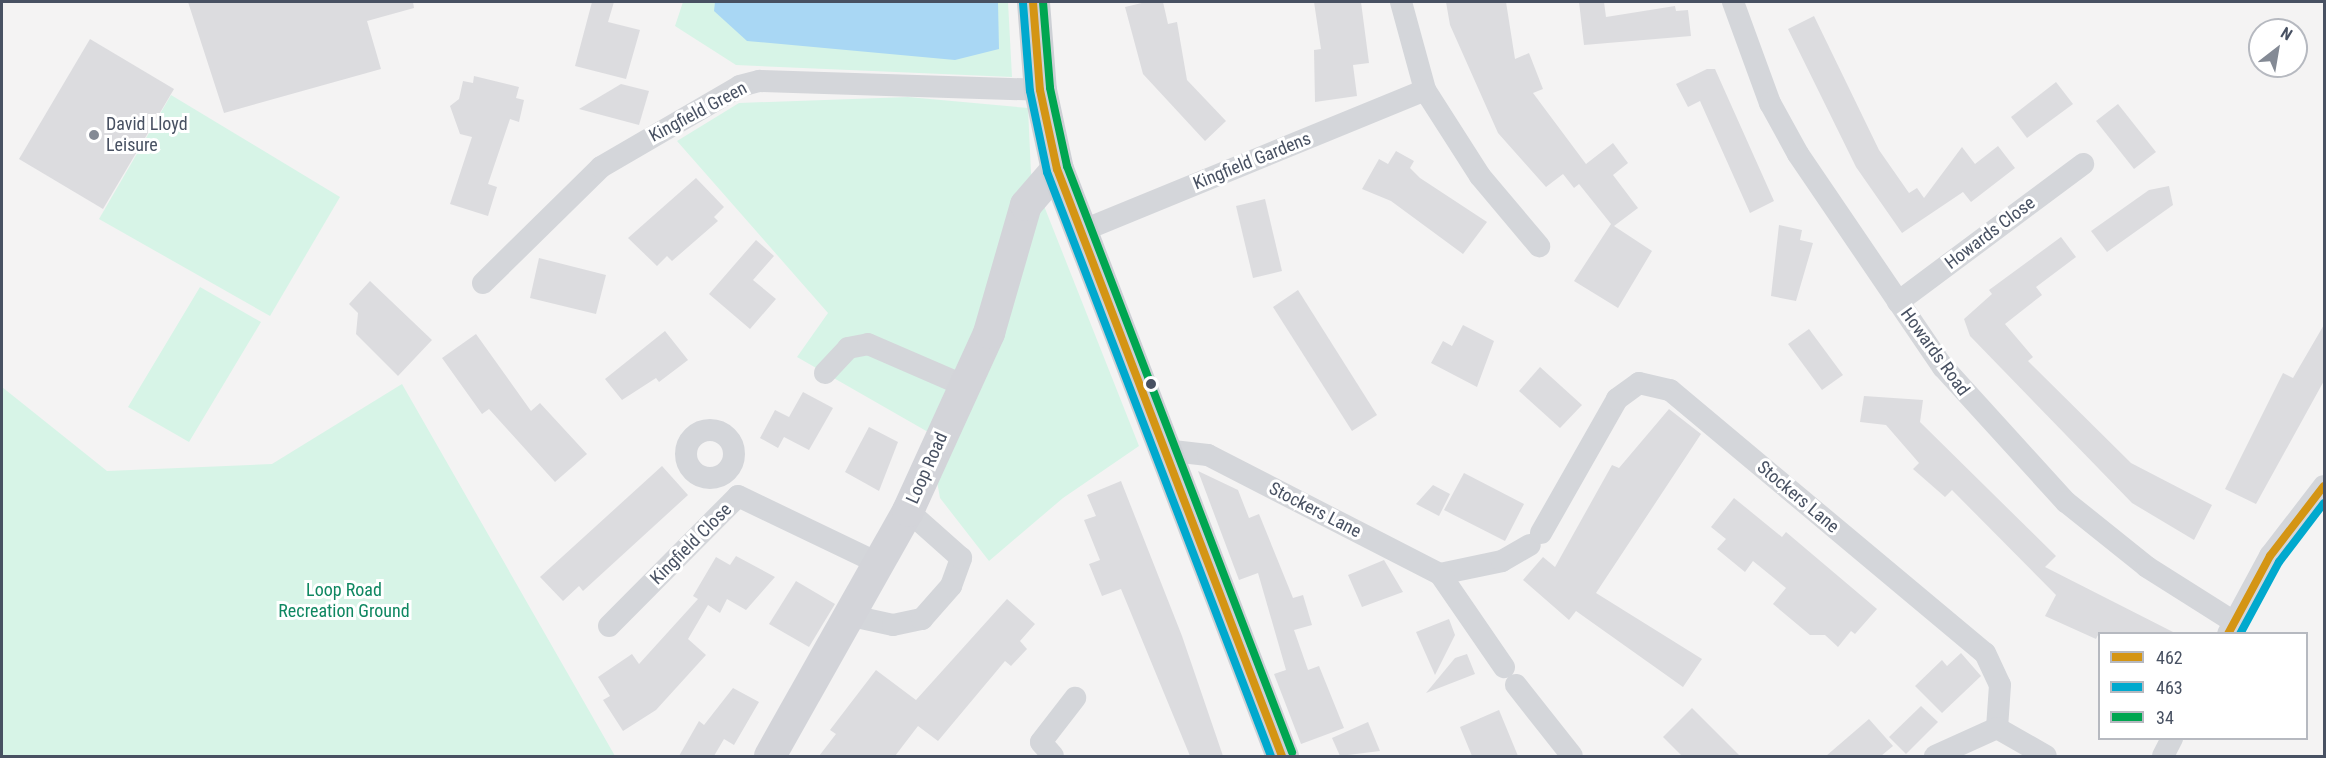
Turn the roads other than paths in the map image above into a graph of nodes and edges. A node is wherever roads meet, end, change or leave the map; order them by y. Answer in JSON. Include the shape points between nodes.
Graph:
{"nodes":[{"id":1,"x":1033,"y":2,"type":"edge"},
{"id":2,"x":1401,"y":2,"type":"edge"},
{"id":3,"x":1733,"y":2,"type":"edge"},
{"id":4,"x":1040,"y":90,"type":"junction"},
{"id":5,"x":1425,"y":90,"type":"junction"},
{"id":6,"x":2083,"y":164,"type":"dead end"},
{"id":7,"x":1057,"y":169,"type":"junction"},
{"id":8,"x":1079,"y":232,"type":"junction"},
{"id":9,"x":1539,"y":246,"type":"dead end"},
{"id":10,"x":483,"y":283,"type":"dead end"},
{"id":11,"x":1898,"y":302,"type":"junction"},
{"id":12,"x":825,"y":373,"type":"dead end"},
{"id":13,"x":965,"y":386,"type":"junction"},
{"id":14,"x":1164,"y":450,"type":"junction"},
{"id":15,"x":720,"y":475,"type":"dead end"},
{"id":16,"x":2325,"y":486,"type":"edge"},
{"id":17,"x":738,"y":496,"type":"junction"},
{"id":18,"x":908,"y":511,"type":"junction"},
{"id":19,"x":880,"y":564,"type":"junction"},
{"id":20,"x":1440,"y":574,"type":"junction"},
{"id":21,"x":852,"y":616,"type":"junction"},
{"id":22,"x":609,"y":626,"type":"dead end"},
{"id":23,"x":2231,"y":628,"type":"edge"},
{"id":24,"x":1075,"y":698,"type":"dead end"},
{"id":25,"x":1997,"y":728,"type":"junction"},
{"id":26,"x":2171,"y":740,"type":"edge"},
{"id":27,"x":770,"y":756,"type":"edge"},
{"id":28,"x":1053,"y":756,"type":"edge"},
{"id":29,"x":1282,"y":756,"type":"edge"},
{"id":30,"x":1572,"y":756,"type":"edge"},
{"id":31,"x":1935,"y":756,"type":"edge"},
{"id":32,"x":2046,"y":756,"type":"edge"},
{"id":33,"x":2163,"y":756,"type":"edge"}],
"edges":[{"from":1,"to":4,"type":"main road"},
{"from":2,"to":5,"type":"street"},
{"from":3,"to":11,"type":"street","name":"Howards Road","via":[[1770,103],[1798,154]]},
{"from":4,"to":7,"type":"main road"},
{"from":4,"to":10,"type":"street","name":"Kingfield Green","via":[[759,81],[740,86],[601,167]]},
{"from":5,"to":8,"type":"street","name":"Kingfield Gardens"},
{"from":5,"to":9,"type":"street","via":[[1479,177]]},
{"from":6,"to":11,"type":"street","name":"Howards Close"},
{"from":7,"to":8,"type":"main road"},
{"from":7,"to":13,"type":"main road","name":"Loop Road","via":[[1026,205],[989,333]]},
{"from":8,"to":14,"type":"main road"},
{"from":11,"to":23,"type":"street","name":"Howards Road","via":[[1942,367],[2066,502]]},
{"from":12,"to":13,"type":"street","via":[[848,348],[868,344]]},
{"from":13,"to":18,"type":"main road","name":"Loop Road"},
{"from":14,"to":20,"type":"street","name":"Stockers Lane","via":[[1208,455]]},
{"from":14,"to":29,"type":"main road"},
{"from":15,"to":17,"type":"street"},
{"from":16,"to":23,"type":"street","via":[[2270,556]]},
{"from":17,"to":19,"type":"street","name":"Kingfield Close"},
{"from":17,"to":22,"type":"street","name":"Kingfield Close"},
{"from":18,"to":19,"type":"main road","name":"Loop Road"},
{"from":18,"to":21,"type":"street","via":[[961,558],[951,586],[922,619],[893,625]]},
{"from":19,"to":21,"type":"main road","name":"Loop Road"},
{"from":20,"to":25,"type":"street","name":"Stockers Lane","via":[[1502,561],[1536,539],[1617,399],[1639,383],[1670,390],[1985,653],[2000,685]]},
{"from":20,"to":30,"type":"street","via":[[1510,676]]},
{"from":21,"to":27,"type":"main road","name":"Loop Road"},
{"from":24,"to":28,"type":"street","via":[[1041,742]]},
{"from":25,"to":31,"type":"street"},
{"from":25,"to":32,"type":"street"},
{"from":26,"to":33,"type":"street"}]}
